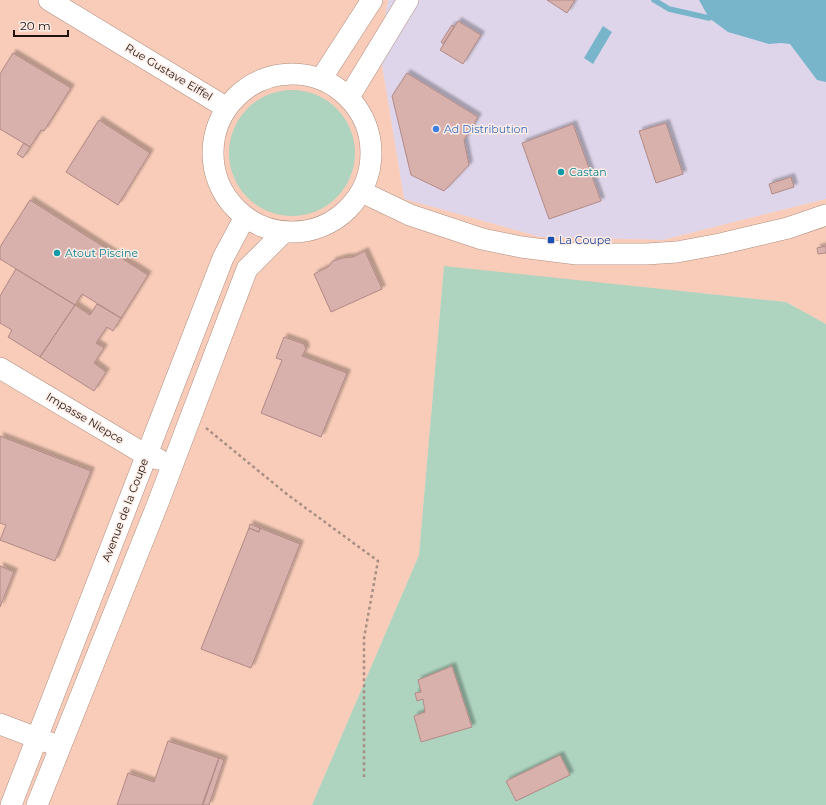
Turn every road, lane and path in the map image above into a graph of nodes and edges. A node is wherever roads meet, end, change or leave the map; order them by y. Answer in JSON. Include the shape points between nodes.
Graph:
{"nodes":[{"id":1,"x":49,"y":0,"type":"edge"},
{"id":2,"x":372,"y":0,"type":"edge"},
{"id":3,"x":408,"y":0,"type":"edge"},
{"id":4,"x":322,"y":79,"type":"junction"},
{"id":5,"x":349,"y":97,"type":"junction"},
{"id":6,"x":227,"y":108,"type":"junction"},
{"id":7,"x":362,"y":192,"type":"junction"},
{"id":8,"x":826,"y":215,"type":"edge"},
{"id":9,"x":245,"y":217,"type":"junction"},
{"id":10,"x":283,"y":233,"type":"junction"},
{"id":11,"x":0,"y":368,"type":"edge"},
{"id":12,"x":190,"y":415,"type":"junction"},
{"id":13,"x":146,"y":455,"type":"junction"},
{"id":14,"x":172,"y":464,"type":"junction"},
{"id":15,"x":0,"y":724,"type":"edge"},
{"id":16,"x":37,"y":739,"type":"junction"},
{"id":17,"x":60,"y":746,"type":"junction"},
{"id":18,"x":364,"y":778,"type":"dead end"},
{"id":19,"x":11,"y":805,"type":"edge"},
{"id":20,"x":37,"y":805,"type":"edge"}],
"edges":[{"from":1,"to":6,"type":"street","name":"Rue Gustave Eiffel"},
{"from":2,"to":4,"type":"street"},
{"from":3,"to":5,"type":"street"},
{"from":4,"to":5,"type":"street"},
{"from":4,"to":6,"type":"street","via":[[294,74],[263,79],[244,90]]},
{"from":5,"to":7,"type":"street","via":[[371,138],[371,166]]},
{"from":6,"to":9,"type":"street","via":[[214,144],[218,181],[236,210]]},
{"from":7,"to":8,"type":"street","via":[[410,215],[482,239],[577,254],[677,252],[788,228]]},
{"from":7,"to":10,"type":"street","via":[[344,214],[312,231]]},
{"from":9,"to":10,"type":"street"},
{"from":9,"to":13,"type":"street","name":"Avenue de la Coupe","via":[[223,258]]},
{"from":10,"to":12,"type":"street","via":[[246,268]]},
{"from":11,"to":13,"type":"street","name":"Impasse Niepce"},
{"from":12,"to":14,"type":"street"},
{"from":12,"to":18,"type":"path","via":[[288,495],[378,561],[364,638]]},
{"from":13,"to":14,"type":"street","name":"Impasse Niepce"},
{"from":13,"to":16,"type":"street","name":"Avenue de la Coupe"},
{"from":14,"to":17,"type":"street"},
{"from":15,"to":16,"type":"street"},
{"from":16,"to":17,"type":"street"},
{"from":16,"to":19,"type":"street","name":"Avenue de la Coupe"},
{"from":17,"to":20,"type":"street"}]}
